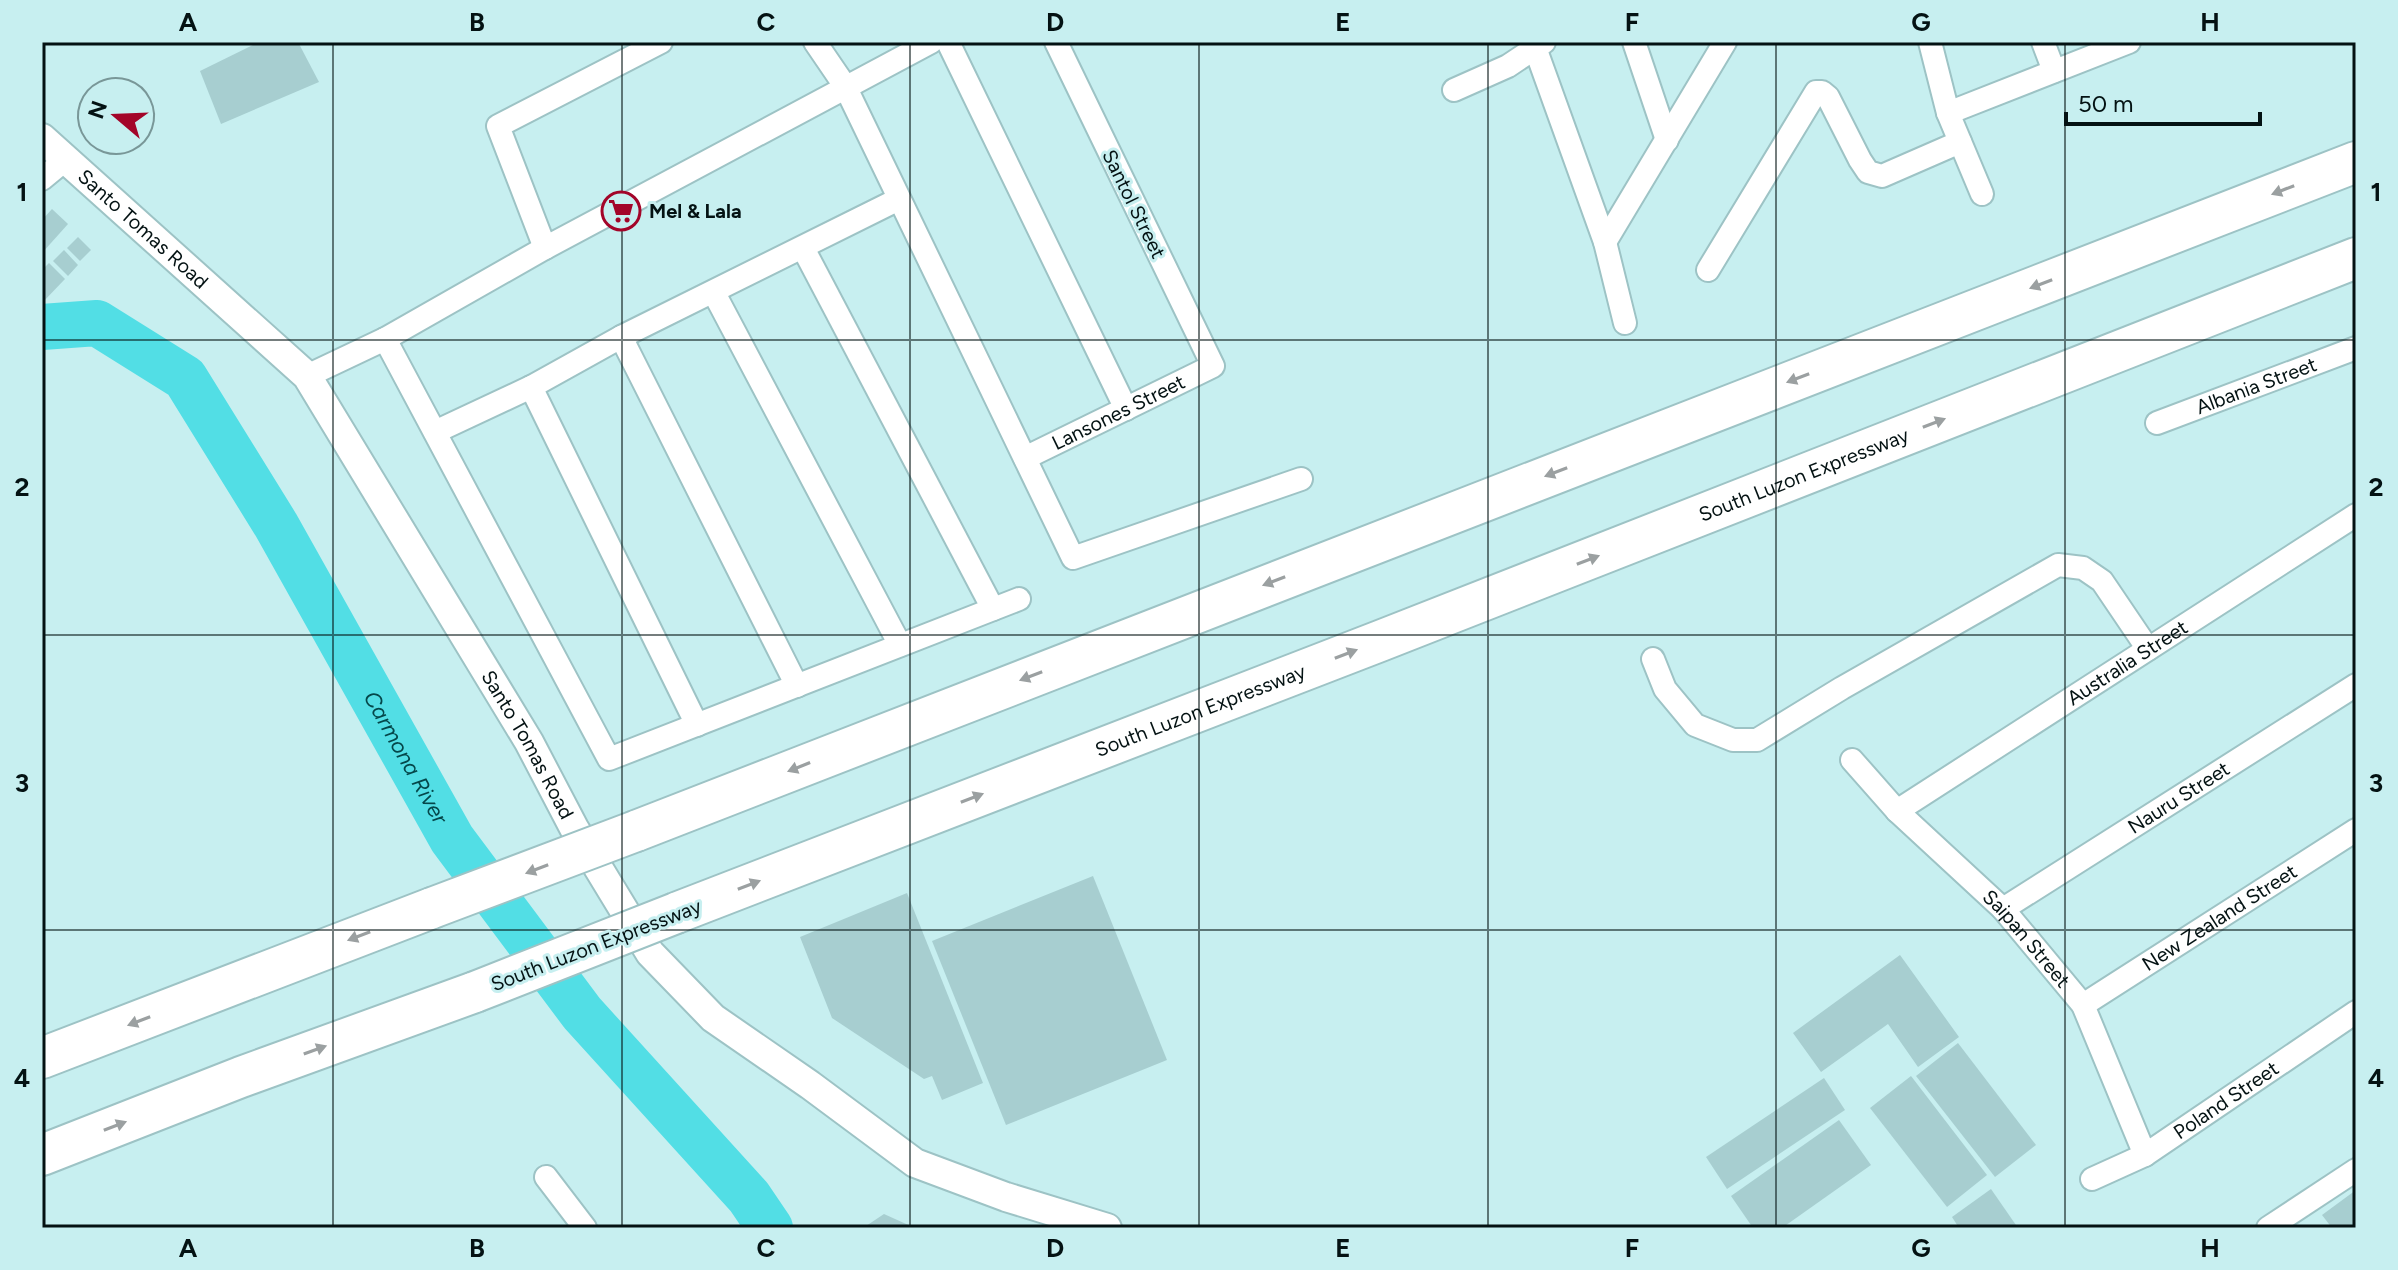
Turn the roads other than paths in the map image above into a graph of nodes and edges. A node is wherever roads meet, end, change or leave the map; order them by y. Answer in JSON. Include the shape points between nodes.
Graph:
{"nodes":[{"id":1,"x":661,"y":42,"type":"edge"},
{"id":2,"x":815,"y":42,"type":"edge"},
{"id":3,"x":931,"y":42,"type":"edge"},
{"id":4,"x":948,"y":42,"type":"edge"},
{"id":5,"x":1056,"y":42,"type":"edge"},
{"id":6,"x":1634,"y":42,"type":"edge"},
{"id":7,"x":1725,"y":42,"type":"edge"},
{"id":8,"x":1930,"y":42,"type":"edge"},
{"id":9,"x":2043,"y":42,"type":"edge"},
{"id":10,"x":2129,"y":42,"type":"edge"},
{"id":11,"x":1538,"y":44,"type":"edge"},
{"id":12,"x":2054,"y":71,"type":"junction"},
{"id":13,"x":845,"y":86,"type":"junction"},
{"id":14,"x":1454,"y":90,"type":"dead end"},
{"id":15,"x":1948,"y":113,"type":"junction"},
{"id":16,"x":42,"y":138,"type":"edge"},
{"id":17,"x":1667,"y":140,"type":"junction"},
{"id":18,"x":1960,"y":142,"type":"junction"},
{"id":19,"x":65,"y":160,"type":"junction"},
{"id":20,"x":2356,"y":162,"type":"edge"},
{"id":21,"x":42,"y":179,"type":"edge"},
{"id":22,"x":1982,"y":194,"type":"dead end"},
{"id":23,"x":899,"y":199,"type":"junction"},
{"id":24,"x":1605,"y":242,"type":"junction"},
{"id":25,"x":545,"y":248,"type":"junction"},
{"id":26,"x":803,"y":248,"type":"junction"},
{"id":27,"x":2356,"y":258,"type":"edge"},
{"id":28,"x":1708,"y":270,"type":"dead end"},
{"id":29,"x":714,"y":293,"type":"junction"},
{"id":30,"x":1625,"y":323,"type":"dead end"},
{"id":31,"x":621,"y":337,"type":"junction"},
{"id":32,"x":385,"y":339,"type":"junction"},
{"id":33,"x":2356,"y":348,"type":"edge"},
{"id":34,"x":1213,"y":366,"type":"joint"},
{"id":35,"x":307,"y":376,"type":"junction"},
{"id":36,"x":531,"y":387,"type":"junction"},
{"id":37,"x":1126,"y":409,"type":"junction"},
{"id":38,"x":2157,"y":423,"type":"dead end"},
{"id":39,"x":435,"y":432,"type":"junction"},
{"id":40,"x":1025,"y":458,"type":"junction"},
{"id":41,"x":1301,"y":479,"type":"dead end"},
{"id":42,"x":2356,"y":515,"type":"edge"},
{"id":43,"x":1019,"y":599,"type":"dead end"},
{"id":44,"x":993,"y":609,"type":"junction"},
{"id":45,"x":900,"y":645,"type":"junction"},
{"id":46,"x":2148,"y":649,"type":"junction"},
{"id":47,"x":1653,"y":659,"type":"dead end"},
{"id":48,"x":2356,"y":685,"type":"edge"},
{"id":49,"x":797,"y":686,"type":"junction"},
{"id":50,"x":697,"y":725,"type":"junction"},
{"id":51,"x":1852,"y":760,"type":"dead end"},
{"id":52,"x":1897,"y":811,"type":"junction"},
{"id":53,"x":2356,"y":830,"type":"edge"},
{"id":54,"x":2003,"y":909,"type":"junction"},
{"id":55,"x":2083,"y":1005,"type":"junction"},
{"id":56,"x":2356,"y":1012,"type":"edge"},
{"id":57,"x":42,"y":1058,"type":"edge"},
{"id":58,"x":42,"y":1155,"type":"edge"},
{"id":59,"x":2145,"y":1155,"type":"junction"},
{"id":60,"x":2356,"y":1170,"type":"edge"},
{"id":61,"x":546,"y":1177,"type":"dead end"},
{"id":62,"x":2092,"y":1179,"type":"dead end"},
{"id":63,"x":585,"y":1228,"type":"edge"},
{"id":64,"x":1107,"y":1228,"type":"edge"},
{"id":65,"x":2268,"y":1228,"type":"edge"}],
"edges":[{"from":1,"to":25,"type":"street","via":[[498,126]]},
{"from":2,"to":13,"type":"street"},
{"from":3,"to":13,"type":"street"},
{"from":4,"to":37,"type":"street"},
{"from":5,"to":34,"type":"street","name":"Santol Street"},
{"from":6,"to":17,"type":"street"},
{"from":7,"to":17,"type":"street"},
{"from":8,"to":15,"type":"street"},
{"from":9,"to":12,"type":"street"},
{"from":10,"to":12,"type":"street"},
{"from":11,"to":14,"type":"street","via":[[1508,66]]},
{"from":11,"to":24,"type":"street"},
{"from":12,"to":15,"type":"street"},
{"from":13,"to":23,"type":"street"},
{"from":13,"to":25,"type":"street"},
{"from":15,"to":18,"type":"street"},
{"from":16,"to":19,"type":"street","name":"Santo Tomas Road"},
{"from":17,"to":24,"type":"street"},
{"from":18,"to":22,"type":"street"},
{"from":18,"to":28,"type":"street","via":[[1882,176],[1868,172],[1828,97],[1816,92]]},
{"from":19,"to":21,"type":"street"},
{"from":19,"to":35,"type":"street","name":"Santo Tomas Road"},
{"from":20,"to":57,"type":"highway","one_way":true,"bridge":true},
{"from":23,"to":26,"type":"street"},
{"from":23,"to":40,"type":"street"},
{"from":24,"to":30,"type":"street"},
{"from":25,"to":32,"type":"street"},
{"from":26,"to":29,"type":"street"},
{"from":26,"to":44,"type":"street"},
{"from":58,"to":27,"type":"highway","name":"South Luzon Expressway","one_way":true,"bridge":true,"via":[[475,992]]},
{"from":29,"to":31,"type":"street"},
{"from":29,"to":45,"type":"street"},
{"from":31,"to":36,"type":"street"},
{"from":31,"to":49,"type":"street"},
{"from":32,"to":35,"type":"street"},
{"from":32,"to":39,"type":"street"},
{"from":33,"to":38,"type":"street","name":"Albania Street"},
{"from":34,"to":37,"type":"street","name":"Lansones Street"},
{"from":35,"to":64,"type":"street","name":"Santo Tomas Road","via":[[650,953],[713,1018],[915,1163]]},
{"from":36,"to":39,"type":"street"},
{"from":36,"to":50,"type":"street"},
{"from":37,"to":40,"type":"street","name":"Lansones Street"},
{"from":39,"to":50,"type":"street","via":[[609,759]]},
{"from":40,"to":41,"type":"street","via":[[1073,558]]},
{"from":42,"to":46,"type":"street","name":"Australia Street"},
{"from":43,"to":44,"type":"street"},
{"from":44,"to":45,"type":"street"},
{"from":45,"to":49,"type":"street"},
{"from":46,"to":47,"type":"street","via":[[2102,581],[2083,568],[2058,565],[1757,740],[1733,740],[1695,725],[1665,689]]},
{"from":46,"to":52,"type":"street","name":"Australia Street"},
{"from":48,"to":54,"type":"street","name":"Nauru Street"},
{"from":49,"to":50,"type":"street"},
{"from":51,"to":52,"type":"street","name":"Saipan Street"},
{"from":52,"to":54,"type":"street","name":"Saipan Street"},
{"from":53,"to":55,"type":"street","name":"New Zealand Street"},
{"from":54,"to":55,"type":"street","name":"Saipan Street"},
{"from":55,"to":59,"type":"street","name":"Saipan Street"},
{"from":56,"to":59,"type":"street","name":"Poland Street"},
{"from":59,"to":62,"type":"street","name":"Poland Street"},
{"from":60,"to":65,"type":"street"},
{"from":61,"to":63,"type":"street"}]}
